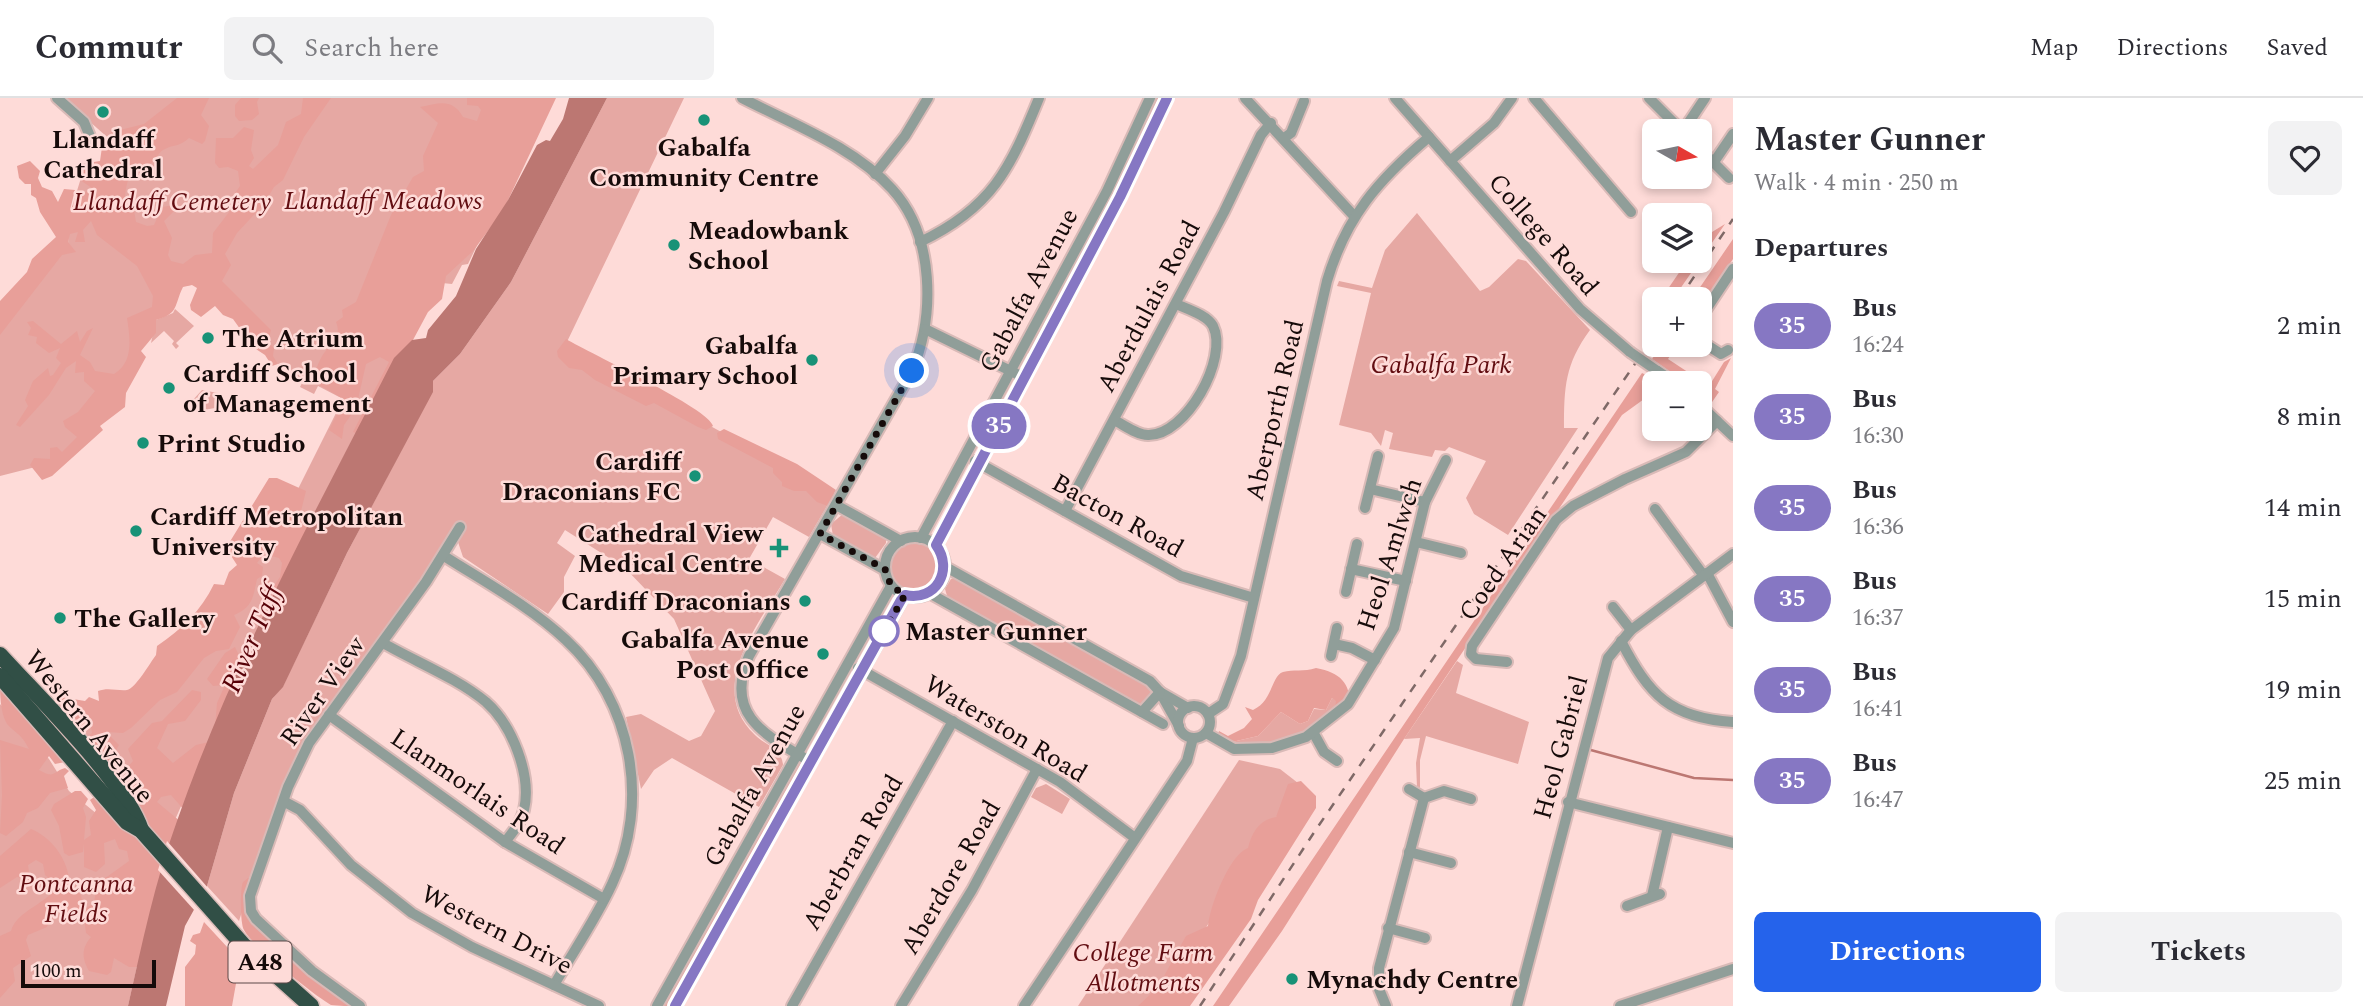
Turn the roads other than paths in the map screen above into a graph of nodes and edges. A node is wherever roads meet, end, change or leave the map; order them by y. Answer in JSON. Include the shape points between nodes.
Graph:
{"nodes":[{"id":1,"x":57,"y":98,"type":"edge"},
{"id":2,"x":742,"y":98,"type":"edge"},
{"id":3,"x":928,"y":98,"type":"edge"},
{"id":4,"x":1039,"y":98,"type":"edge"},
{"id":5,"x":1150,"y":98,"type":"edge"},
{"id":6,"x":1167,"y":98,"type":"edge"},
{"id":7,"x":1245,"y":98,"type":"edge"},
{"id":8,"x":1395,"y":98,"type":"edge"},
{"id":9,"x":1512,"y":98,"type":"edge"},
{"id":10,"x":1518,"y":98,"type":"edge"},
{"id":11,"x":1526,"y":98,"type":"edge"},
{"id":12,"x":1534,"y":98,"type":"edge"},
{"id":13,"x":1649,"y":98,"type":"edge"},
{"id":14,"x":1705,"y":98,"type":"edge"},
{"id":15,"x":1304,"y":102,"type":"dead end"},
{"id":16,"x":1671,"y":119,"type":"edge"},
{"id":17,"x":1691,"y":119,"type":"edge"},
{"id":18,"x":1271,"y":123,"type":"junction"},
{"id":19,"x":1733,"y":134,"type":"edge"},
{"id":20,"x":1429,"y":137,"type":"junction"},
{"id":21,"x":1284,"y":138,"type":"junction"},
{"id":22,"x":91,"y":139,"type":"dead end"},
{"id":23,"x":1450,"y":161,"type":"junction"},
{"id":24,"x":1714,"y":162,"type":"joint"},
{"id":25,"x":875,"y":174,"type":"junction"},
{"id":26,"x":1729,"y":178,"type":"dead end"},
{"id":27,"x":1631,"y":212,"type":"dead end"},
{"id":28,"x":1354,"y":216,"type":"junction"},
{"id":29,"x":920,"y":242,"type":"junction"},
{"id":30,"x":1733,"y":269,"type":"edge"},
{"id":31,"x":1712,"y":300,"type":"edge"},
{"id":32,"x":1176,"y":304,"type":"junction"},
{"id":33,"x":925,"y":329,"type":"junction"},
{"id":34,"x":1712,"y":348,"type":"edge"},
{"id":35,"x":1728,"y":350,"type":"dead end"},
{"id":36,"x":1657,"y":371,"type":"edge"},
{"id":37,"x":1011,"y":372,"type":"junction"},
{"id":38,"x":1024,"y":377,"type":"junction"},
{"id":39,"x":1712,"y":416,"type":"edge"},
{"id":40,"x":1114,"y":420,"type":"junction"},
{"id":41,"x":1717,"y":421,"type":"junction"},
{"id":42,"x":1733,"y":436,"type":"edge"},
{"id":43,"x":967,"y":456,"type":"junction"},
{"id":44,"x":1378,"y":456,"type":"dead end"},
{"id":45,"x":1446,"y":460,"type":"dead end"},
{"id":46,"x":979,"y":463,"type":"junction"},
{"id":47,"x":1370,"y":489,"type":"junction"},
{"id":48,"x":1425,"y":502,"type":"junction"},
{"id":49,"x":836,"y":505,"type":"junction"},
{"id":50,"x":1366,"y":508,"type":"dead end"},
{"id":51,"x":1655,"y":509,"type":"dead end"},
{"id":52,"x":1065,"y":511,"type":"junction"},
{"id":53,"x":460,"y":527,"type":"dead end"},
{"id":54,"x":820,"y":534,"type":"junction"},
{"id":55,"x":921,"y":538,"type":"junction"},
{"id":56,"x":901,"y":541,"type":"junction"},
{"id":57,"x":1416,"y":542,"type":"junction"},
{"id":58,"x":1356,"y":544,"type":"dead end"},
{"id":59,"x":936,"y":545,"type":"junction"},
{"id":60,"x":1461,"y":553,"type":"dead end"},
{"id":61,"x":1733,"y":554,"type":"edge"},
{"id":62,"x":444,"y":556,"type":"junction"},
{"id":63,"x":944,"y":566,"type":"junction"},
{"id":64,"x":885,"y":569,"type":"junction"},
{"id":65,"x":1351,"y":569,"type":"junction"},
{"id":66,"x":1705,"y":575,"type":"junction"},
{"id":67,"x":1406,"y":581,"type":"junction"},
{"id":68,"x":891,"y":586,"type":"junction"},
{"id":69,"x":1346,"y":592,"type":"dead end"},
{"id":70,"x":929,"y":593,"type":"junction"},
{"id":71,"x":905,"y":595,"type":"junction"},
{"id":72,"x":1254,"y":598,"type":"junction"},
{"id":73,"x":1613,"y":607,"type":"dead end"},
{"id":74,"x":1733,"y":622,"type":"edge"},
{"id":75,"x":1337,"y":628,"type":"dead end"},
{"id":76,"x":1631,"y":630,"type":"junction"},
{"id":77,"x":1621,"y":641,"type":"junction"},
{"id":78,"x":383,"y":643,"type":"junction"},
{"id":79,"x":1334,"y":644,"type":"junction"},
{"id":80,"x":0,"y":655,"type":"edge"},
{"id":81,"x":1331,"y":656,"type":"dead end"},
{"id":82,"x":1376,"y":660,"type":"junction"},
{"id":83,"x":1507,"y":662,"type":"dead end"},
{"id":84,"x":850,"y":663,"type":"junction"},
{"id":85,"x":862,"y":670,"type":"junction"},
{"id":86,"x":0,"y":676,"type":"edge"},
{"id":87,"x":1160,"y":692,"type":"junction"},
{"id":88,"x":1188,"y":708,"type":"junction"},
{"id":89,"x":1142,"y":712,"type":"junction"},
{"id":90,"x":1208,"y":714,"type":"junction"},
{"id":91,"x":329,"y":715,"type":"junction"},
{"id":92,"x":953,"y":721,"type":"junction"},
{"id":93,"x":1733,"y":722,"type":"edge"},
{"id":94,"x":1163,"y":724,"type":"dead end"},
{"id":95,"x":1179,"y":726,"type":"junction"},
{"id":96,"x":1314,"y":732,"type":"junction"},
{"id":97,"x":1206,"y":733,"type":"junction"},
{"id":98,"x":1193,"y":738,"type":"junction"},
{"id":99,"x":798,"y":754,"type":"junction"},
{"id":100,"x":1337,"y":761,"type":"dead end"},
{"id":101,"x":811,"y":762,"type":"junction"},
{"id":102,"x":1037,"y":769,"type":"junction"},
{"id":103,"x":1409,"y":789,"type":"dead end"},
{"id":104,"x":1424,"y":798,"type":"junction"},
{"id":105,"x":1471,"y":799,"type":"dead end"},
{"id":106,"x":285,"y":802,"type":"junction"},
{"id":107,"x":1568,"y":802,"type":"junction"},
{"id":108,"x":1668,"y":827,"type":"junction"},
{"id":109,"x":141,"y":830,"type":"junction"},
{"id":110,"x":1135,"y":838,"type":"junction"},
{"id":111,"x":505,"y":842,"type":"junction"},
{"id":112,"x":1733,"y":843,"type":"edge"},
{"id":113,"x":1409,"y":852,"type":"junction"},
{"id":114,"x":1451,"y":863,"type":"dead end"},
{"id":115,"x":604,"y":899,"type":"junction"},
{"id":116,"x":1627,"y":906,"type":"dead end"},
{"id":117,"x":1388,"y":928,"type":"junction"},
{"id":118,"x":1424,"y":938,"type":"dead end"},
{"id":119,"x":1733,"y":969,"type":"edge"},
{"id":120,"x":554,"y":985,"type":"junction"},
{"id":121,"x":311,"y":1006,"type":"edge"},
{"id":122,"x":360,"y":1006,"type":"edge"},
{"id":123,"x":598,"y":1006,"type":"edge"},
{"id":124,"x":657,"y":1006,"type":"edge"},
{"id":125,"x":675,"y":1006,"type":"edge"},
{"id":126,"x":792,"y":1006,"type":"edge"},
{"id":127,"x":901,"y":1006,"type":"edge"},
{"id":128,"x":1024,"y":1006,"type":"edge"},
{"id":129,"x":1387,"y":1006,"type":"edge"},
{"id":130,"x":1517,"y":1006,"type":"edge"},
{"id":131,"x":1620,"y":1006,"type":"edge"}],
"edges":[{"from":1,"to":22,"type":"street","via":[[84,122]]},
{"from":2,"to":25,"type":"street","via":[[839,149]]},
{"from":3,"to":25,"type":"street"},
{"from":4,"to":29,"type":"street","via":[[995,187],[959,222]]},
{"from":5,"to":37,"type":"street","name":"Gabalfa Avenue","via":[[1107,191]]},
{"from":6,"to":38,"type":"street","name":"Gabalfa Avenue"},
{"from":7,"to":18,"type":"street"},
{"from":8,"to":20,"type":"street","name":"College Road"},
{"from":9,"to":23,"type":"street","via":[[1494,123]]},
{"from":10,"to":11,"type":"street"},
{"from":12,"to":27,"type":"street"},
{"from":13,"to":16,"type":"street"},
{"from":14,"to":17,"type":"street"},
{"from":15,"to":21,"type":"street","via":[[1291,133]]},
{"from":18,"to":21,"type":"street"},
{"from":18,"to":32,"type":"street","name":"Aberdulais Road"},
{"from":19,"to":24,"type":"street"},
{"from":20,"to":23,"type":"street","name":"College Road"},
{"from":20,"to":28,"type":"street","name":"Aberporth Road","via":[[1374,188]]},
{"from":21,"to":28,"type":"street"},
{"from":23,"to":36,"type":"street","name":"College Road","bridge":true,"via":[[1582,311]]},
{"from":24,"to":26,"type":"street"},
{"from":25,"to":29,"type":"street","via":[[900,199]]},
{"from":28,"to":72,"type":"street","name":"Aberporth Road","via":[[1327,281]]},
{"from":29,"to":33,"type":"street","via":[[927,282]]},
{"from":30,"to":31,"type":"street"},
{"from":32,"to":40,"type":"street","name":"Aberdulais Road"},
{"from":32,"to":40,"type":"street","via":[[1207,319],[1214,328],[1213,356],[1203,390],[1177,424],[1158,433],[1142,434]]},
{"from":33,"to":37,"type":"street"},
{"from":33,"to":49,"type":"street","via":[[905,386]]},
{"from":34,"to":35,"type":"street","via":[[1721,354]]},
{"from":37,"to":38,"type":"street"},
{"from":37,"to":43,"type":"street","name":"Gabalfa Avenue"},
{"from":38,"to":46,"type":"street","name":"Gabalfa Avenue"},
{"from":39,"to":41,"type":"street"},
{"from":40,"to":52,"type":"street","name":"Aberdulais Road"},
{"from":41,"to":42,"type":"street"},
{"from":41,"to":83,"type":"street","name":"Coed Arian","via":[[1686,452],[1615,484],[1556,520],[1472,646],[1476,659]]},
{"from":43,"to":46,"type":"street","name":"Bacton Road"},
{"from":43,"to":55,"type":"street","name":"Gabalfa Avenue"},
{"from":44,"to":47,"type":"street"},
{"from":45,"to":48,"type":"street","name":"Heol Amlwch"},
{"from":46,"to":52,"type":"street","name":"Bacton Road"},
{"from":46,"to":59,"type":"street","name":"Gabalfa Avenue"},
{"from":47,"to":48,"type":"street"},
{"from":47,"to":50,"type":"street"},
{"from":48,"to":57,"type":"street","name":"Heol Amlwch"},
{"from":49,"to":54,"type":"street"},
{"from":49,"to":56,"type":"street"},
{"from":51,"to":66,"type":"street"},
{"from":52,"to":72,"type":"street","name":"Bacton Road","via":[[1181,576]]},
{"from":53,"to":62,"type":"street","name":"River View"},
{"from":54,"to":64,"type":"street"},
{"from":54,"to":99,"type":"street","via":[[749,656],[741,680],[745,708],[754,724]]},
{"from":55,"to":56,"type":"street"},
{"from":55,"to":59,"type":"street"},
{"from":56,"to":64,"type":"street","via":[[888,555]]},
{"from":57,"to":60,"type":"street"},
{"from":57,"to":67,"type":"street","name":"Heol Amlwch"},
{"from":58,"to":65,"type":"street"},
{"from":59,"to":63,"type":"street"},
{"from":61,"to":66,"type":"street","name":"Heol Gabriel"},
{"from":62,"to":78,"type":"street","name":"River View"},
{"from":62,"to":115,"type":"street","via":[[559,633],[584,657],[614,704],[629,756],[633,800],[621,860]]},
{"from":63,"to":70,"type":"street","via":[[939,583]]},
{"from":63,"to":87,"type":"street","via":[[1145,678]]},
{"from":64,"to":68,"type":"street"},
{"from":65,"to":67,"type":"street"},
{"from":65,"to":69,"type":"street"},
{"from":66,"to":74,"type":"street"},
{"from":66,"to":76,"type":"street","name":"Heol Gabriel"},
{"from":67,"to":82,"type":"street","name":"Heol Amlwch","via":[[1394,628]]},
{"from":68,"to":71,"type":"street"},
{"from":68,"to":84,"type":"street","name":"Gabalfa Avenue"},
{"from":70,"to":71,"type":"street"},
{"from":70,"to":89,"type":"street"},
{"from":71,"to":85,"type":"street","name":"Gabalfa Avenue"},
{"from":72,"to":90,"type":"street","name":"Aberporth Road","via":[[1231,687],[1223,704]]},
{"from":73,"to":76,"type":"street"},
{"from":75,"to":79,"type":"street"},
{"from":76,"to":77,"type":"street","name":"Heol Gabriel"},
{"from":77,"to":93,"type":"street","via":[[1640,676],[1665,705],[1698,719]]},
{"from":77,"to":107,"type":"street","name":"Heol Gabriel","via":[[1606,665]]},
{"from":78,"to":91,"type":"street","name":"River View"},
{"from":78,"to":111,"type":"street","via":[[478,696],[502,723],[520,760],[525,784],[524,811]]},
{"from":79,"to":81,"type":"street"},
{"from":79,"to":82,"type":"street"},
{"from":80,"to":109,"type":"highway","name":"Western Avenue","number":"A48","via":[[98,765],[136,814]]},
{"from":82,"to":96,"type":"street","name":"Heol Amlwch","via":[[1348,704]]},
{"from":84,"to":85,"type":"street","name":"Waterston Road"},
{"from":84,"to":99,"type":"street","name":"Gabalfa Avenue"},
{"from":85,"to":92,"type":"street","name":"Waterston Road"},
{"from":85,"to":101,"type":"street","name":"Gabalfa Avenue"},
{"from":86,"to":109,"type":"highway","name":"Western Avenue","number":"A48","via":[[127,822]]},
{"from":87,"to":88,"type":"street"},
{"from":87,"to":89,"type":"street"},
{"from":87,"to":95,"type":"street"},
{"from":88,"to":90,"type":"street","via":[[1201,708]]},
{"from":88,"to":95,"type":"street","via":[[1179,717]]},
{"from":89,"to":94,"type":"street"},
{"from":90,"to":97,"type":"street"},
{"from":91,"to":106,"type":"street","name":"River View","via":[[299,763]]},
{"from":91,"to":111,"type":"street","name":"Llanmorlais Road"},
{"from":92,"to":102,"type":"street","name":"Waterston Road"},
{"from":92,"to":126,"type":"street","name":"Aberbran Road"},
{"from":95,"to":98,"type":"street"},
{"from":96,"to":97,"type":"street","name":"Heol Amlwch","via":[[1284,745],[1245,750],[1224,746]]},
{"from":96,"to":100,"type":"street","via":[[1324,752]]},
{"from":97,"to":98,"type":"street"},
{"from":98,"to":110,"type":"street","via":[[1186,761]]},
{"from":99,"to":101,"type":"street"},
{"from":99,"to":124,"type":"street","name":"Gabalfa Avenue"},
{"from":101,"to":125,"type":"street","name":"Gabalfa Avenue"},
{"from":102,"to":110,"type":"street","name":"Waterston Road"},
{"from":102,"to":127,"type":"street","name":"Aberdore Road","via":[[972,890]]},
{"from":103,"to":104,"type":"street"},
{"from":104,"to":105,"type":"street","via":[[1444,791]]},
{"from":104,"to":113,"type":"street"},
{"from":106,"to":120,"type":"street","name":"Western Drive","via":[[300,810],[351,865],[412,913]]},
{"from":106,"to":122,"type":"street","name":"River View","via":[[250,895],[251,911],[312,971]]},
{"from":107,"to":108,"type":"street"},
{"from":107,"to":130,"type":"street","name":"Heol Gabriel"},
{"from":108,"to":112,"type":"street"},
{"from":108,"to":116,"type":"street","via":[[1656,895]]},
{"from":109,"to":121,"type":"highway","name":"Western Avenue","number":"A48","via":[[260,961]]},
{"from":110,"to":128,"type":"street"},
{"from":111,"to":115,"type":"street","name":"Llanmorlais Road"},
{"from":113,"to":114,"type":"street"},
{"from":113,"to":117,"type":"street"},
{"from":115,"to":120,"type":"street"},
{"from":117,"to":118,"type":"street"},
{"from":117,"to":129,"type":"street","via":[[1378,978]]},
{"from":119,"to":131,"type":"street"},
{"from":120,"to":123,"type":"street","name":"Western Drive"}]}
